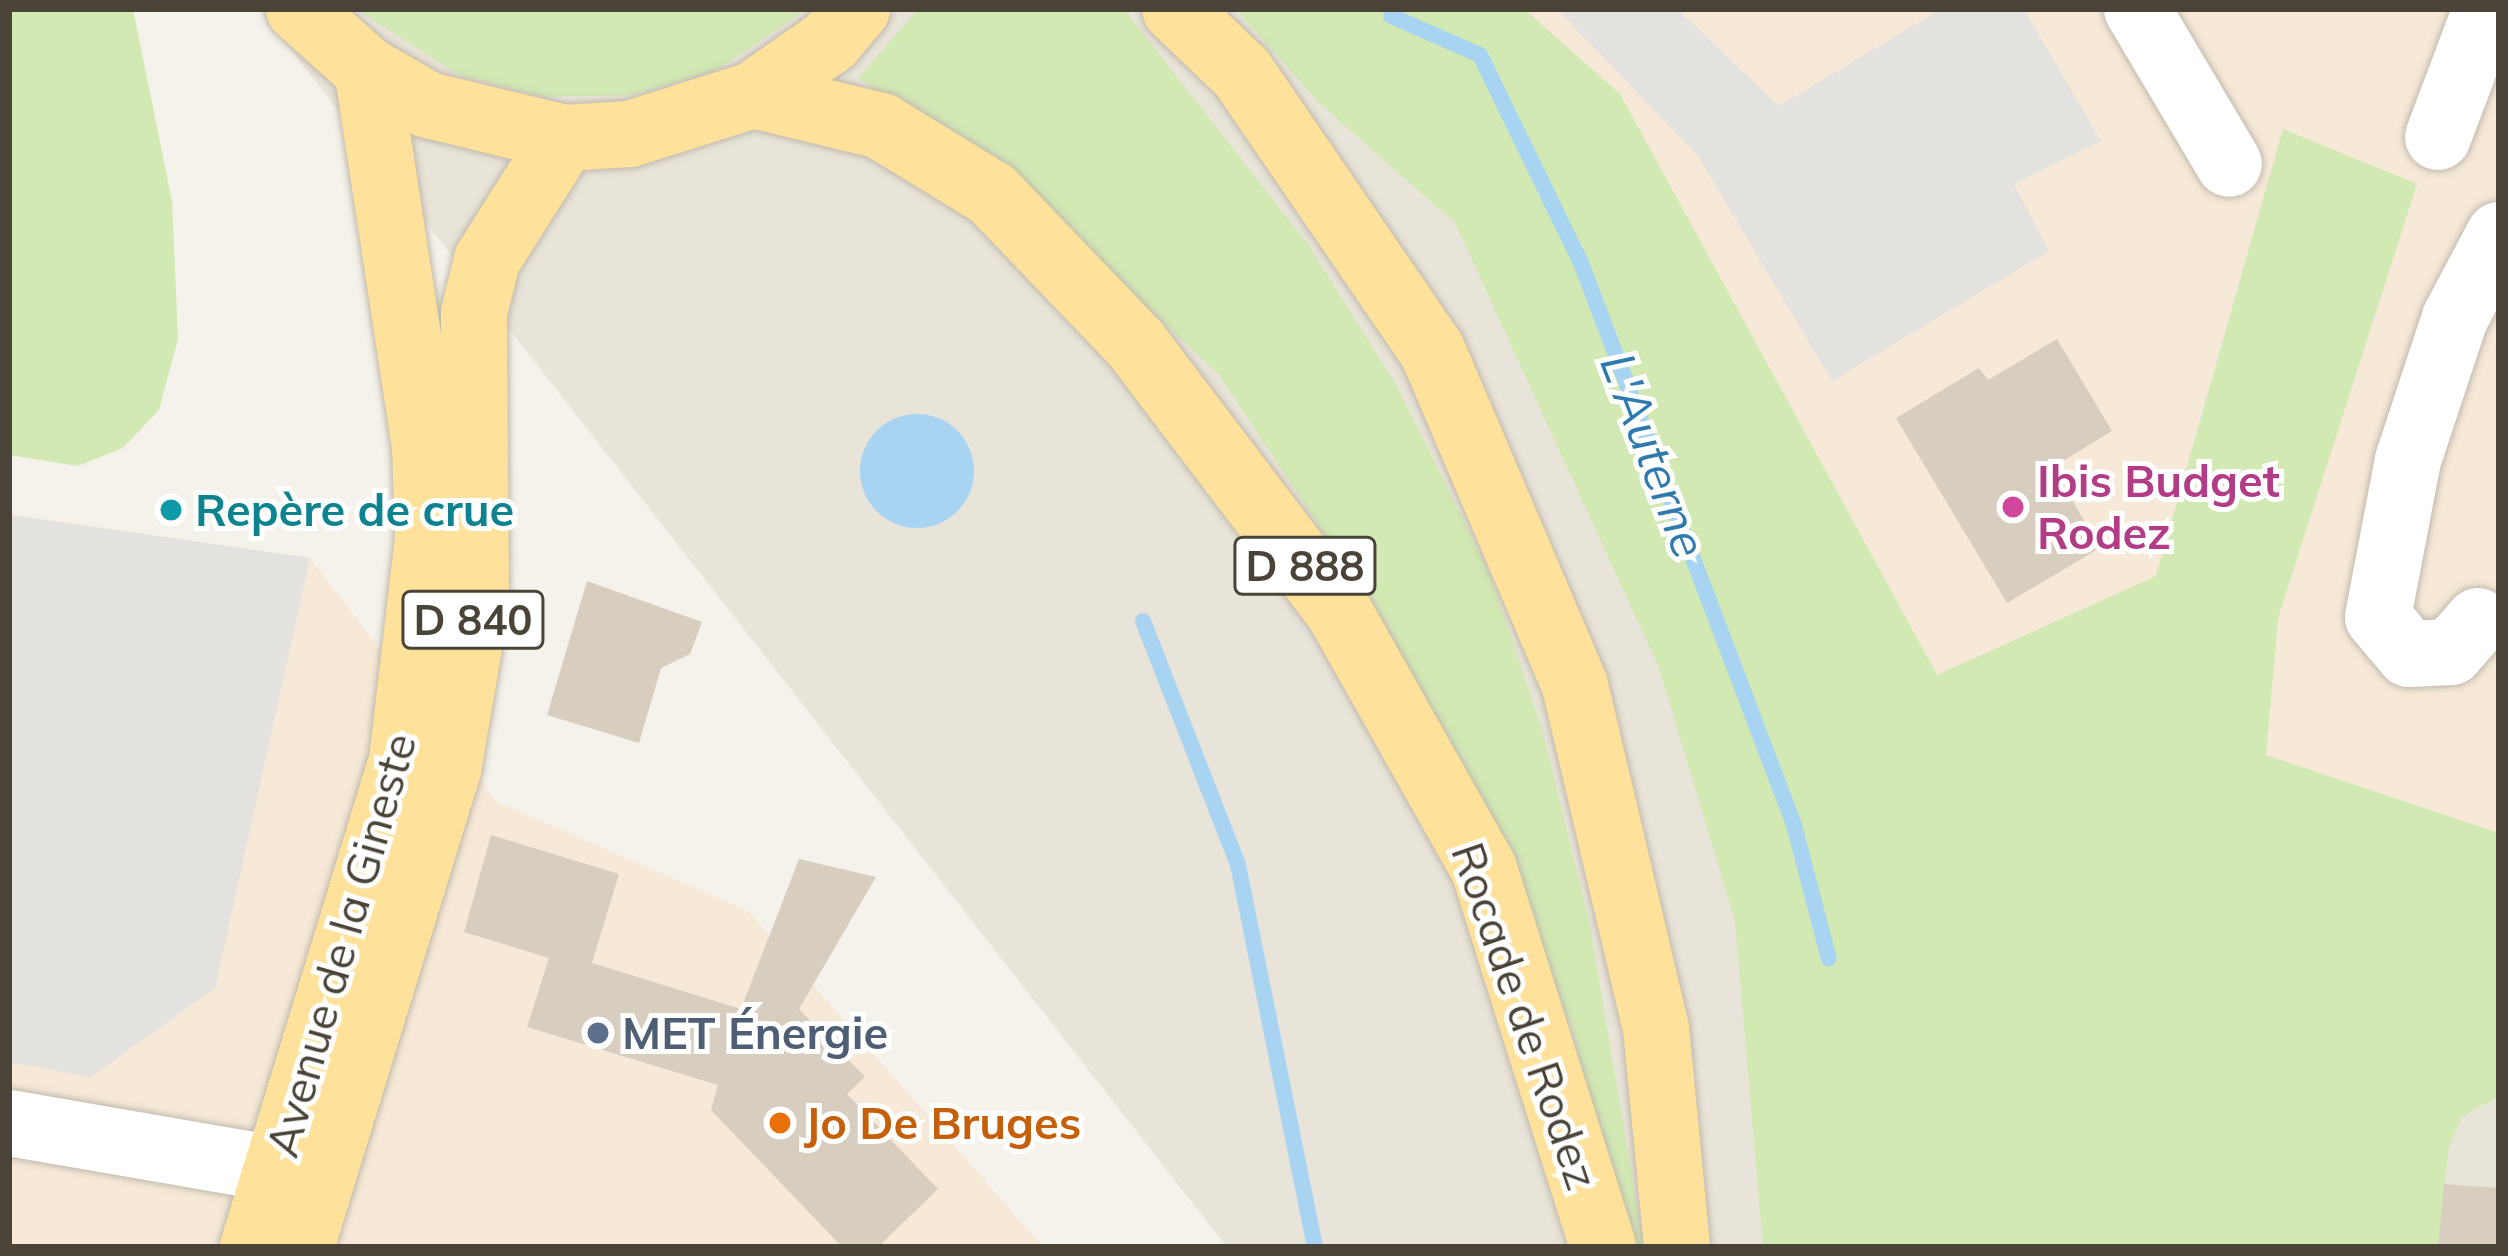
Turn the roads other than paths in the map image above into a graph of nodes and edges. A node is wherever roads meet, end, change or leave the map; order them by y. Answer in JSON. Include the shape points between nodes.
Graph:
{"nodes":[{"id":1,"x":299,"y":9,"type":"edge"},
{"id":2,"x":857,"y":9,"type":"edge"},
{"id":3,"x":1174,"y":9,"type":"edge"},
{"id":4,"x":2138,"y":9,"type":"edge"},
{"id":5,"x":2486,"y":9,"type":"edge"},
{"id":6,"x":367,"y":70,"type":"junction"},
{"id":7,"x":753,"y":95,"type":"junction"},
{"id":8,"x":2438,"y":137,"type":"dead end"},
{"id":9,"x":564,"y":138,"type":"junction"},
{"id":10,"x":2229,"y":164,"type":"dead end"},
{"id":11,"x":2499,"y":235,"type":"edge"},
{"id":12,"x":2478,"y":621,"type":"dead end"},
{"id":13,"x":9,"y":1123,"type":"edge"},
{"id":14,"x":276,"y":1169,"type":"junction"},
{"id":15,"x":254,"y":1247,"type":"edge"},
{"id":16,"x":301,"y":1247,"type":"edge"},
{"id":17,"x":1603,"y":1247,"type":"edge"},
{"id":18,"x":1677,"y":1247,"type":"edge"}],
"edges":[{"from":1,"to":6,"type":"main road"},
{"from":2,"to":7,"type":"main road","via":[[830,41]]},
{"from":3,"to":18,"type":"main road","name":"Rocade de Rodez","via":[[1241,74],[1432,350],[1575,686],[1656,1028]]},
{"from":4,"to":10,"type":"street"},
{"from":5,"to":8,"type":"street"},
{"from":6,"to":9,"type":"main road","via":[[494,128]]},
{"from":6,"to":14,"type":"main road","name":"Avenue de la Gineste","number":"D 840","via":[[425,447],[428,540],[402,760]]},
{"from":7,"to":9,"type":"main road","via":[[672,124]]},
{"from":7,"to":17,"type":"main road","name":"Rocade de Rodez","number":"D 888","via":[[881,126],[992,194],[1135,343],[1338,610],[1484,868]]},
{"from":9,"to":16,"type":"main road","name":"Avenue de la Gineste","number":"D 840","via":[[487,260],[474,313],[476,606],[448,770]]},
{"from":11,"to":12,"type":"street","via":[[2455,318],[2408,460],[2378,616],[2409,654],[2451,652]]},
{"from":13,"to":14,"type":"street"},
{"from":14,"to":15,"type":"main road","name":"Avenue de la Gineste","number":"D 840"}]}
